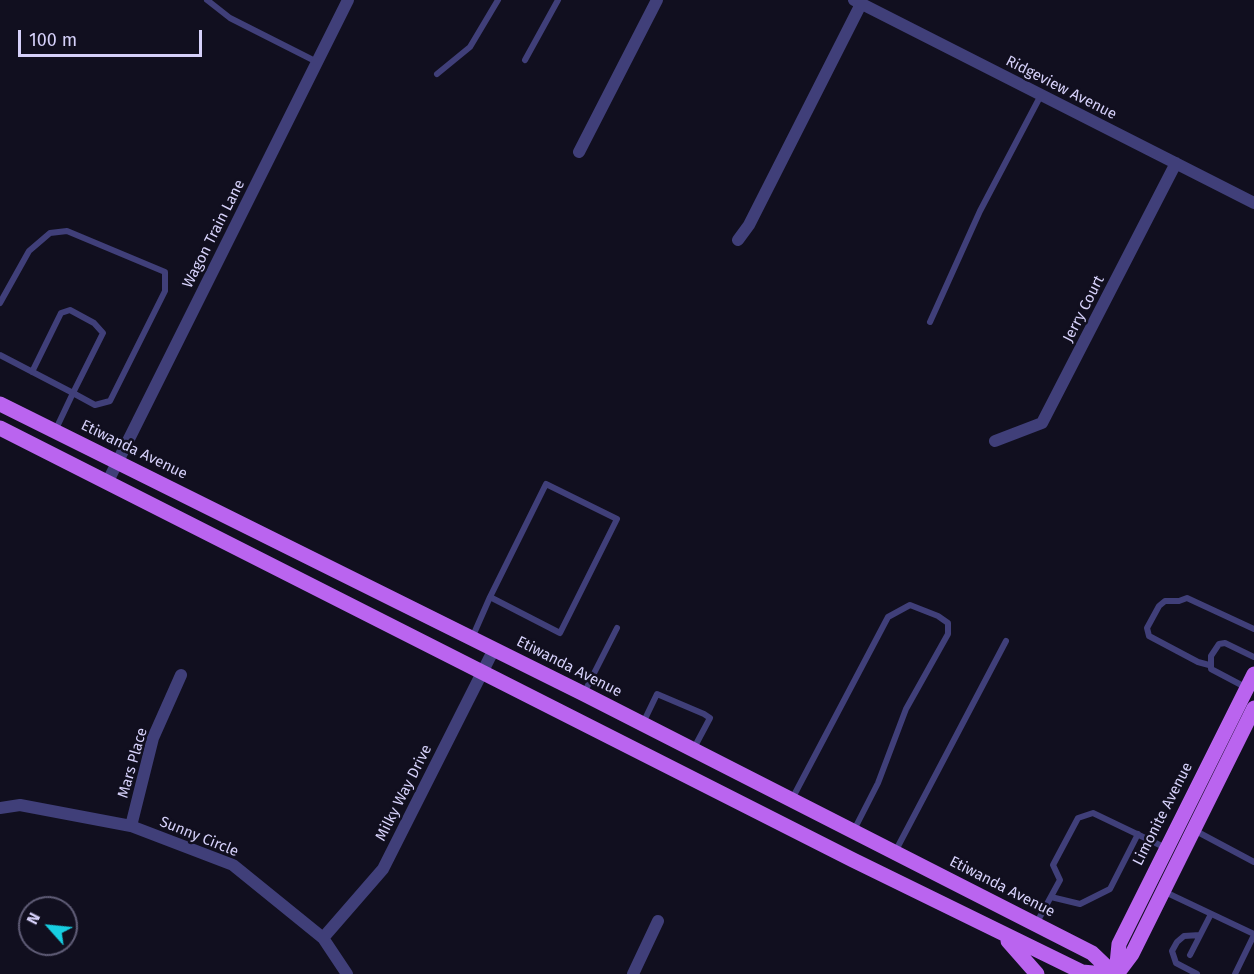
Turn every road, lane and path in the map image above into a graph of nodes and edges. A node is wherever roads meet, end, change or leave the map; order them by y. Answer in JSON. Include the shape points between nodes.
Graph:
{"nodes":[{"id":1,"x":207,"y":0,"type":"edge"},
{"id":2,"x":348,"y":0,"type":"edge"},
{"id":3,"x":498,"y":0,"type":"edge"},
{"id":4,"x":558,"y":0,"type":"edge"},
{"id":5,"x":657,"y":0,"type":"edge"},
{"id":6,"x":857,"y":2,"type":"edge"},
{"id":7,"x":525,"y":60,"type":"dead end"},
{"id":8,"x":317,"y":62,"type":"junction"},
{"id":9,"x":437,"y":74,"type":"dead end"},
{"id":10,"x":1041,"y":95,"type":"junction"},
{"id":11,"x":579,"y":152,"type":"dead end"},
{"id":12,"x":1176,"y":163,"type":"junction"},
{"id":13,"x":1254,"y":203,"type":"edge"},
{"id":14,"x":738,"y":240,"type":"dead end"},
{"id":15,"x":0,"y":303,"type":"edge"},
{"id":16,"x":930,"y":322,"type":"dead end"},
{"id":17,"x":0,"y":355,"type":"edge"},
{"id":18,"x":32,"y":372,"type":"junction"},
{"id":19,"x":73,"y":393,"type":"junction"},
{"id":20,"x":0,"y":404,"type":"edge"},
{"id":21,"x":0,"y":428,"type":"edge"},
{"id":22,"x":55,"y":431,"type":"junction"},
{"id":23,"x":995,"y":441,"type":"dead end"},
{"id":24,"x":117,"y":461,"type":"junction"},
{"id":25,"x":107,"y":483,"type":"junction"},
{"id":26,"x":490,"y":597,"type":"junction"},
{"id":27,"x":617,"y":628,"type":"dead end"},
{"id":28,"x":1254,"y":629,"type":"edge"},
{"id":29,"x":472,"y":639,"type":"junction"},
{"id":30,"x":1006,"y":641,"type":"dead end"},
{"id":31,"x":494,"y":649,"type":"junction"},
{"id":32,"x":1254,"y":657,"type":"edge"},
{"id":33,"x":1209,"y":665,"type":"junction"},
{"id":34,"x":482,"y":674,"type":"junction"},
{"id":35,"x":1254,"y":674,"type":"edge"},
{"id":36,"x":181,"y":675,"type":"dead end"},
{"id":37,"x":1247,"y":688,"type":"junction"},
{"id":38,"x":584,"y":694,"type":"junction"},
{"id":39,"x":1254,"y":708,"type":"edge"},
{"id":40,"x":642,"y":724,"type":"junction"},
{"id":41,"x":693,"y":750,"type":"junction"},
{"id":42,"x":791,"y":800,"type":"junction"},
{"id":43,"x":0,"y":808,"type":"edge"},
{"id":44,"x":131,"y":826,"type":"junction"},
{"id":45,"x":1194,"y":830,"type":"junction"},
{"id":46,"x":854,"y":832,"type":"junction"},
{"id":47,"x":1138,"y":834,"type":"junction"},
{"id":48,"x":1166,"y":848,"type":"junction"},
{"id":49,"x":895,"y":853,"type":"junction"},
{"id":50,"x":1254,"y":862,"type":"edge"},
{"id":51,"x":1164,"y":891,"type":"junction"},
{"id":52,"x":1051,"y":897,"type":"junction"},
{"id":53,"x":1210,"y":914,"type":"junction"},
{"id":54,"x":658,"y":921,"type":"dead end"},
{"id":55,"x":1036,"y":924,"type":"junction"},
{"id":56,"x":992,"y":928,"type":"junction"},
{"id":57,"x":1200,"y":935,"type":"junction"},
{"id":58,"x":1254,"y":935,"type":"edge"},
{"id":59,"x":323,"y":938,"type":"junction"},
{"id":60,"x":1190,"y":955,"type":"dead end"},
{"id":61,"x":346,"y":974,"type":"edge"},
{"id":62,"x":633,"y":974,"type":"edge"},
{"id":63,"x":1037,"y":974,"type":"edge"},
{"id":64,"x":1104,"y":974,"type":"edge"},
{"id":65,"x":1116,"y":974,"type":"edge"},
{"id":66,"x":1197,"y":974,"type":"edge"},
{"id":67,"x":1235,"y":974,"type":"edge"}],
"edges":[{"from":1,"to":8,"type":"lane","via":[[230,18]]},
{"from":2,"to":8,"type":"street","name":"Wagon Train Lane"},
{"from":3,"to":9,"type":"lane","via":[[470,47]]},
{"from":4,"to":7,"type":"lane"},
{"from":5,"to":11,"type":"street"},
{"from":6,"to":10,"type":"street","name":"Ridgeview Avenue"},
{"from":6,"to":14,"type":"street","via":[[749,225]]},
{"from":8,"to":24,"type":"street","name":"Wagon Train Lane"},
{"from":10,"to":12,"type":"street","name":"Ridgeview Avenue"},
{"from":10,"to":16,"type":"lane","via":[[980,210]]},
{"from":12,"to":13,"type":"street","name":"Ridgeview Avenue"},
{"from":12,"to":23,"type":"street","name":"Jerry Court","via":[[1042,423]]},
{"from":15,"to":19,"type":"lane","via":[[29,251],[50,233],[67,231],[165,272],[165,291],[110,400],[95,405]]},
{"from":17,"to":18,"type":"lane"},
{"from":18,"to":19,"type":"lane"},
{"from":18,"to":19,"type":"lane","via":[[62,313],[70,310],[94,323],[103,333]]},
{"from":19,"to":22,"type":"lane"},
{"from":20,"to":22,"type":"main road","name":"Etiwanda Avenue"},
{"from":21,"to":25,"type":"main road"},
{"from":22,"to":24,"type":"main road","name":"Etiwanda Avenue"},
{"from":24,"to":25,"type":"street","name":"Wagon Train Lane"},
{"from":24,"to":29,"type":"main road","name":"Etiwanda Avenue"},
{"from":25,"to":34,"type":"main road"},
{"from":26,"to":26,"type":"lane","via":[[546,484],[618,519],[560,633]]},
{"from":26,"to":29,"type":"lane"},
{"from":27,"to":38,"type":"lane"},
{"from":28,"to":33,"type":"lane","via":[[1187,598],[1165,601],[1147,628],[1149,636]]},
{"from":29,"to":31,"type":"main road","name":"Etiwanda Avenue"},
{"from":30,"to":49,"type":"lane"},
{"from":31,"to":34,"type":"street","name":"Milky Way Drive"},
{"from":31,"to":38,"type":"main road","name":"Etiwanda Avenue"},
{"from":32,"to":33,"type":"lane","via":[[1225,643],[1219,644]]},
{"from":33,"to":37,"type":"lane"},
{"from":34,"to":56,"type":"main road"},
{"from":34,"to":59,"type":"street","name":"Milky Way Drive","via":[[383,869]]},
{"from":35,"to":37,"type":"main road","name":"Limonite Avenue"},
{"from":36,"to":44,"type":"street","name":"Mars Place","via":[[153,738]]},
{"from":37,"to":48,"type":"main road","name":"Limonite Avenue"},
{"from":38,"to":40,"type":"main road","name":"Etiwanda Avenue"},
{"from":39,"to":45,"type":"main road"},
{"from":40,"to":41,"type":"main road","name":"Etiwanda Avenue"},
{"from":40,"to":41,"type":"lane","via":[[657,694],[704,714],[710,718]]},
{"from":41,"to":42,"type":"main road","name":"Etiwanda Avenue"},
{"from":42,"to":46,"type":"main road","name":"Etiwanda Avenue"},
{"from":42,"to":46,"type":"lane","via":[[888,617],[910,605],[938,616],[948,623],[948,634],[906,709],[878,783]]},
{"from":43,"to":44,"type":"street","name":"Sunny Circle","via":[[20,805]]},
{"from":44,"to":59,"type":"street","name":"Sunny Circle","via":[[233,865]]},
{"from":45,"to":50,"type":"lane"},
{"from":45,"to":51,"type":"main road"},
{"from":46,"to":49,"type":"main road","name":"Etiwanda Avenue"},
{"from":47,"to":48,"type":"lane"},
{"from":47,"to":52,"type":"lane","via":[[1110,889],[1080,904]]},
{"from":47,"to":52,"type":"lane","via":[[1093,813],[1078,818],[1053,865],[1060,880]]},
{"from":48,"to":65,"type":"main road","name":"Limonite Avenue","via":[[1119,944]]},
{"from":49,"to":55,"type":"main road","name":"Etiwanda Avenue"},
{"from":51,"to":53,"type":"lane"},
{"from":51,"to":65,"type":"main road","via":[[1132,954]]},
{"from":52,"to":55,"type":"lane"},
{"from":53,"to":57,"type":"lane"},
{"from":53,"to":58,"type":"lane"},
{"from":54,"to":62,"type":"street"},
{"from":55,"to":65,"type":"main road","name":"Etiwanda Avenue","via":[[1092,953]]},
{"from":56,"to":63,"type":"main road","via":[[1015,947]]},
{"from":56,"to":64,"type":"main road","via":[[1082,972]]},
{"from":57,"to":60,"type":"lane"},
{"from":57,"to":66,"type":"lane","via":[[1184,936],[1172,951],[1176,963]]},
{"from":58,"to":67,"type":"lane"},
{"from":59,"to":61,"type":"street","name":"Sunny Circle"}]}
